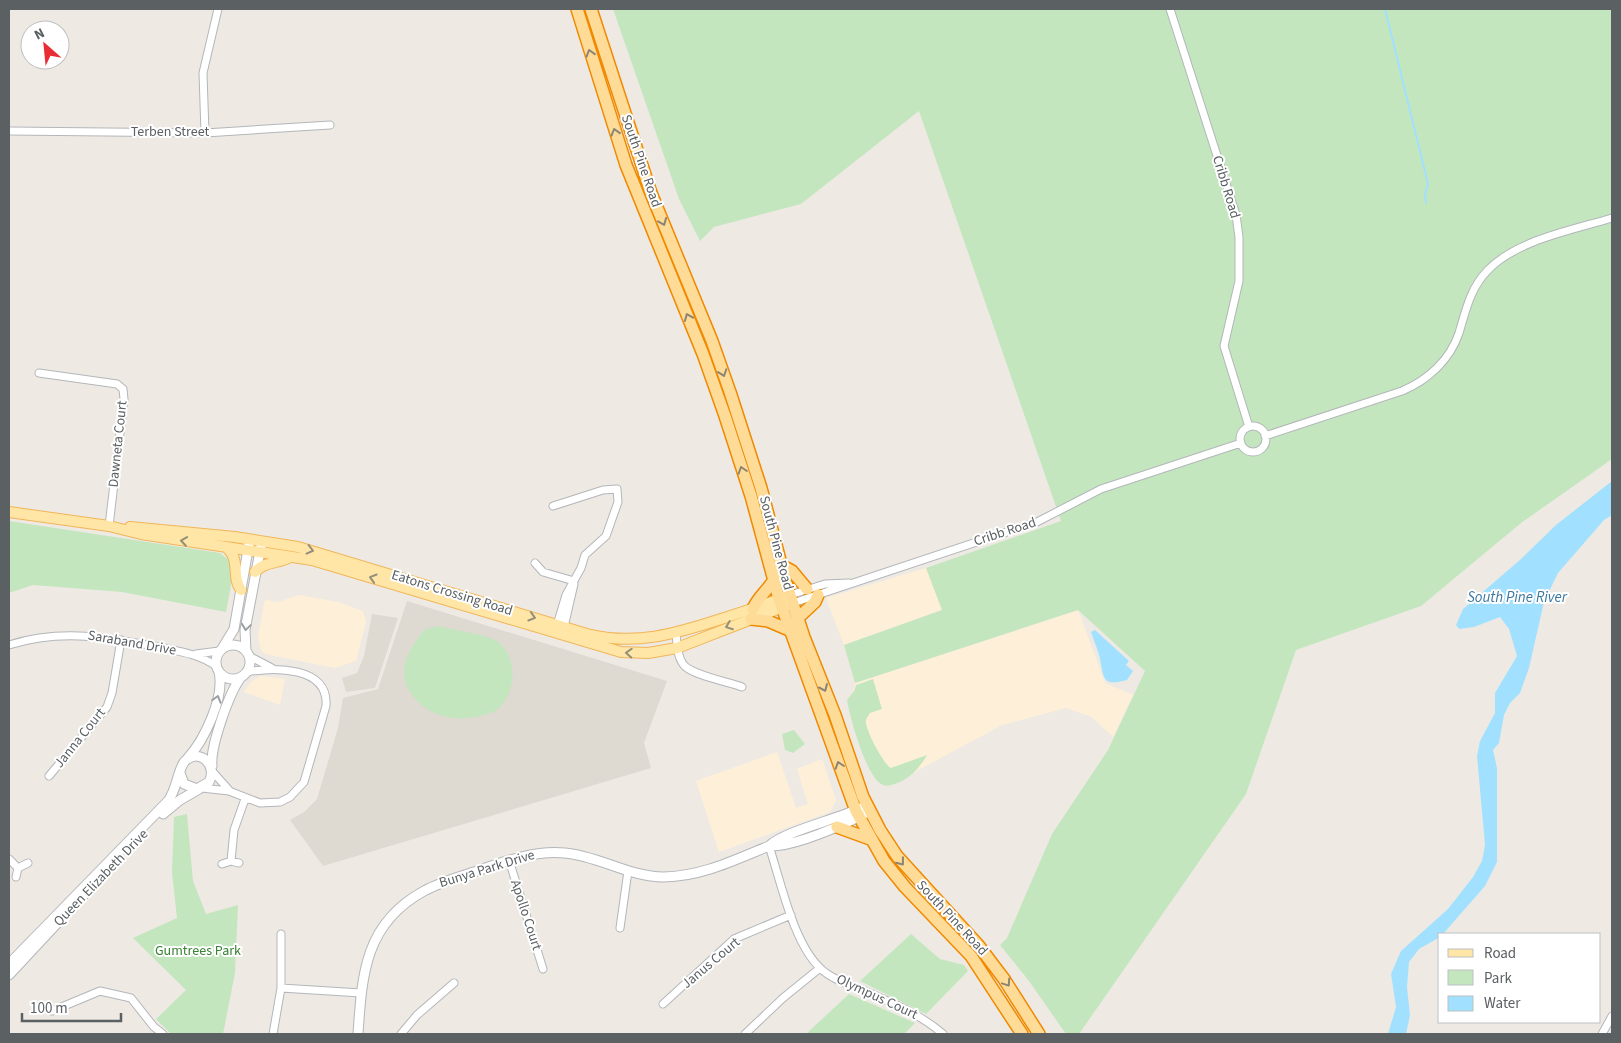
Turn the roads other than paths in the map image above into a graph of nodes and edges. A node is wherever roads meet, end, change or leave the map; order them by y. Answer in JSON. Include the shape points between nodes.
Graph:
{"nodes":[{"id":1,"x":218,"y":9,"type":"edge"},
{"id":2,"x":576,"y":9,"type":"edge"},
{"id":3,"x":591,"y":9,"type":"edge"},
{"id":4,"x":1170,"y":9,"type":"edge"},
{"id":5,"x":330,"y":125,"type":"dead end"},
{"id":6,"x":9,"y":131,"type":"edge"},
{"id":7,"x":205,"y":133,"type":"junction"},
{"id":8,"x":1612,"y":218,"type":"edge"},
{"id":9,"x":39,"y":373,"type":"dead end"},
{"id":10,"x":1249,"y":427,"type":"junction"},
{"id":11,"x":1265,"y":436,"type":"junction"},
{"id":12,"x":1241,"y":443,"type":"junction"},
{"id":13,"x":553,"y":506,"type":"dead end"},
{"id":14,"x":9,"y":512,"type":"edge"},
{"id":15,"x":109,"y":526,"type":"junction"},
{"id":16,"x":250,"y":539,"type":"junction"},
{"id":17,"x":262,"y":540,"type":"junction"},
{"id":18,"x":228,"y":548,"type":"junction"},
{"id":19,"x":254,"y":551,"type":"junction"},
{"id":20,"x":290,"y":557,"type":"junction"},
{"id":21,"x":535,"y":563,"type":"dead end"},
{"id":22,"x":782,"y":565,"type":"junction"},
{"id":23,"x":255,"y":572,"type":"junction"},
{"id":24,"x":574,"y":581,"type":"junction"},
{"id":25,"x":773,"y":581,"type":"junction"},
{"id":26,"x":850,"y":583,"type":"junction"},
{"id":27,"x":807,"y":588,"type":"junction"},
{"id":28,"x":241,"y":590,"type":"junction"},
{"id":29,"x":818,"y":595,"type":"junction"},
{"id":30,"x":786,"y":601,"type":"junction"},
{"id":31,"x":752,"y":614,"type":"junction"},
{"id":32,"x":798,"y":618,"type":"junction"},
{"id":33,"x":560,"y":626,"type":"junction"},
{"id":34,"x":789,"y":630,"type":"junction"},
{"id":35,"x":676,"y":633,"type":"junction"},
{"id":36,"x":121,"y":640,"type":"junction"},
{"id":37,"x":9,"y":645,"type":"edge"},
{"id":38,"x":677,"y":648,"type":"junction"},
{"id":39,"x":221,"y":649,"type":"junction"},
{"id":40,"x":195,"y":654,"type":"junction"},
{"id":41,"x":248,"y":654,"type":"junction"},
{"id":42,"x":272,"y":668,"type":"junction"},
{"id":43,"x":217,"y":669,"type":"junction"},
{"id":44,"x":244,"y":674,"type":"junction"},
{"id":45,"x":742,"y":687,"type":"dead end"},
{"id":46,"x":185,"y":761,"type":"junction"},
{"id":47,"x":212,"y":770,"type":"junction"},
{"id":48,"x":180,"y":773,"type":"junction"},
{"id":49,"x":49,"y":776,"type":"dead end"},
{"id":50,"x":201,"y":788,"type":"junction"},
{"id":51,"x":229,"y":791,"type":"junction"},
{"id":52,"x":245,"y":799,"type":"junction"},
{"id":53,"x":868,"y":808,"type":"junction"},
{"id":54,"x":857,"y":814,"type":"junction"},
{"id":55,"x":837,"y":827,"type":"junction"},
{"id":56,"x":870,"y":839,"type":"junction"},
{"id":57,"x":769,"y":846,"type":"junction"},
{"id":58,"x":9,"y":859,"type":"edge"},
{"id":59,"x":508,"y":860,"type":"junction"},
{"id":60,"x":231,"y":861,"type":"junction"},
{"id":61,"x":28,"y":863,"type":"dead end"},
{"id":62,"x":239,"y":863,"type":"dead end"},
{"id":63,"x":222,"y":864,"type":"dead end"},
{"id":64,"x":18,"y":868,"type":"junction"},
{"id":65,"x":628,"y":871,"type":"junction"},
{"id":66,"x":16,"y":877,"type":"dead end"},
{"id":67,"x":790,"y":915,"type":"junction"},
{"id":68,"x":620,"y":928,"type":"dead end"},
{"id":69,"x":281,"y":934,"type":"dead end"},
{"id":70,"x":9,"y":964,"type":"edge"},
{"id":71,"x":820,"y":968,"type":"junction"},
{"id":72,"x":543,"y":969,"type":"dead end"},
{"id":73,"x":9,"y":975,"type":"edge"},
{"id":74,"x":454,"y":983,"type":"dead end"},
{"id":75,"x":281,"y":988,"type":"junction"},
{"id":76,"x":361,"y":993,"type":"junction"},
{"id":77,"x":663,"y":1004,"type":"dead end"},
{"id":78,"x":52,"y":1010,"type":"dead end"},
{"id":79,"x":1612,"y":1016,"type":"edge"},
{"id":80,"x":163,"y":1034,"type":"edge"},
{"id":81,"x":273,"y":1034,"type":"edge"},
{"id":82,"x":358,"y":1034,"type":"edge"},
{"id":83,"x":401,"y":1034,"type":"edge"},
{"id":84,"x":745,"y":1034,"type":"edge"},
{"id":85,"x":944,"y":1034,"type":"edge"},
{"id":86,"x":1022,"y":1034,"type":"edge"},
{"id":87,"x":1039,"y":1034,"type":"edge"},
{"id":88,"x":1602,"y":1034,"type":"edge"}],
"edges":[{"from":1,"to":7,"type":"street","via":[[203,73]]},
{"from":25,"to":2,"type":"highway","name":"South Pine Road","one_way":true,"via":[[751,496],[725,416],[626,165]]},
{"from":3,"to":22,"type":"highway","name":"South Pine Road","one_way":true,"via":[[651,193],[730,392]]},
{"from":4,"to":10,"type":"street","name":"Cribb Road","via":[[1236,215],[1239,281],[1224,346]]},
{"from":5,"to":7,"type":"street","name":"Terben Street"},
{"from":6,"to":7,"type":"street","name":"Terben Street"},
{"from":8,"to":11,"type":"street","via":[[1521,247],[1494,264],[1473,291],[1449,354],[1416,384]]},
{"from":9,"to":15,"type":"street","name":"Dawneta Court","via":[[117,384],[122,389],[124,399]]},
{"from":10,"to":11,"type":"street","via":[[1261,429]]},
{"from":10,"to":12,"type":"street","via":[[1243,432]]},
{"from":11,"to":12,"type":"street","via":[[1265,444],[1254,452],[1246,450]]},
{"from":12,"to":26,"type":"street","name":"Cribb Road","via":[[1101,489],[1031,524]]},
{"from":13,"to":24,"type":"street","via":[[603,490],[618,489],[618,502],[606,536],[585,555]]},
{"from":14,"to":15,"type":"main road","name":"Eatons Crossing Road"},
{"from":15,"to":16,"type":"main road","name":"Eatons Crossing Road"},
{"from":18,"to":15,"type":"main road","name":"Eatons Crossing Road","one_way":true},
{"from":16,"to":17,"type":"main road","name":"Eatons Crossing Road"},
{"from":16,"to":19,"type":"street"},
{"from":17,"to":19,"type":"street"},
{"from":17,"to":33,"type":"main road","name":"Eatons Crossing Road","one_way":true,"via":[[320,553]]},
{"from":18,"to":19,"type":"main road","name":"Eatons Crossing Road"},
{"from":18,"to":28,"type":"main road","via":[[234,556]]},
{"from":19,"to":20,"type":"main road","name":"Eatons Crossing Road"},
{"from":19,"to":23,"type":"street"},
{"from":19,"to":28,"type":"street"},
{"from":20,"to":23,"type":"main road","via":[[264,565]]},
{"from":38,"to":20,"type":"main road","name":"Eatons Crossing Road","one_way":true,"via":[[648,653],[614,651],[324,563]]},
{"from":21,"to":24,"type":"street","via":[[543,572]]},
{"from":22,"to":27,"type":"highway"},
{"from":22,"to":30,"type":"highway","name":"South Pine Road"},
{"from":23,"to":41,"type":"street","one_way":true,"via":[[245,630]]},
{"from":24,"to":33,"type":"street","via":[[566,595]]},
{"from":25,"to":30,"type":"highway","name":"South Pine Road"},
{"from":25,"to":31,"type":"highway","via":[[757,600]]},
{"from":26,"to":27,"type":"street","name":"Cribb Road"},
{"from":26,"to":29,"type":"street","name":"Cribb Road"},
{"from":27,"to":30,"type":"street","name":"Cribb Road"},
{"from":28,"to":39,"type":"street","via":[[234,629]]},
{"from":29,"to":30,"type":"street","name":"Cribb Road"},
{"from":29,"to":32,"type":"highway"},
{"from":30,"to":31,"type":"main road","name":"Eatons Crossing Road"},
{"from":30,"to":32,"type":"highway","name":"South Pine Road"},
{"from":30,"to":34,"type":"highway","name":"South Pine Road"},
{"from":31,"to":34,"type":"highway"},
{"from":31,"to":35,"type":"main road","name":"Eatons Crossing Road"},
{"from":31,"to":38,"type":"main road","name":"Eatons Crossing Road","one_way":true},
{"from":32,"to":53,"type":"highway","name":"South Pine Road","one_way":true},
{"from":33,"to":35,"type":"main road","name":"Eatons Crossing Road","via":[[620,640],[644,640]]},
{"from":54,"to":34,"type":"highway","name":"South Pine Road","one_way":true},
{"from":35,"to":38,"type":"street"},
{"from":36,"to":37,"type":"street","name":"Saraband Drive","via":[[76,634],[48,636]]},
{"from":36,"to":40,"type":"street","name":"Saraband Drive"},
{"from":36,"to":49,"type":"street","name":"Janna Court","via":[[112,693],[106,707]]},
{"from":38,"to":45,"type":"street","via":[[684,666],[692,671]]},
{"from":39,"to":40,"type":"street","name":"Saraband Drive"},
{"from":39,"to":41,"type":"street","via":[[233,645]]},
{"from":39,"to":43,"type":"street"},
{"from":40,"to":43,"type":"street","name":"Saraband Drive"},
{"from":41,"to":42,"type":"street"},
{"from":41,"to":44,"type":"street"},
{"from":42,"to":44,"type":"street"},
{"from":42,"to":52,"type":"street","via":[[301,673],[314,679],[325,694],[326,706],[304,782],[297,791],[285,800],[269,804]]},
{"from":43,"to":44,"type":"street","via":[[226,678]]},
{"from":46,"to":43,"type":"street","one_way":true,"via":[[200,740],[215,707],[220,687]]},
{"from":44,"to":47,"type":"street","via":[[213,743]]},
{"from":46,"to":47,"type":"street","via":[[201,758]]},
{"from":46,"to":48,"type":"street"},
{"from":47,"to":50,"type":"street","via":[[209,782]]},
{"from":47,"to":51,"type":"street"},
{"from":48,"to":50,"type":"street","via":[[186,786]]},
{"from":48,"to":70,"type":"street","name":"Queen Elizabeth Drive","via":[[176,789],[168,801]]},
{"from":50,"to":51,"type":"street"},
{"from":50,"to":73,"type":"street","name":"Queen Elizabeth Drive","via":[[170,808],[121,854]]},
{"from":51,"to":52,"type":"street"},
{"from":52,"to":60,"type":"street","via":[[234,830]]},
{"from":53,"to":54,"type":"street","name":"Bunya Park Drive"},
{"from":53,"to":87,"type":"highway","name":"South Pine Road","one_way":true,"via":[[906,868],[972,938]]},
{"from":54,"to":55,"type":"street","name":"Bunya Park Drive"},
{"from":54,"to":56,"type":"highway","name":"South Pine Road"},
{"from":54,"to":57,"type":"street","name":"Bunya Park Drive","via":[[778,839]]},
{"from":55,"to":56,"type":"highway"},
{"from":55,"to":57,"type":"street","name":"Bunya Park Drive","via":[[781,846]]},
{"from":56,"to":86,"type":"highway","name":"South Pine Road","via":[[898,879],[970,956]]},
{"from":57,"to":65,"type":"street","name":"Bunya Park Drive","via":[[698,873],[661,877]]},
{"from":57,"to":67,"type":"street","name":"Olympus Court"},
{"from":58,"to":64,"type":"street"},
{"from":59,"to":65,"type":"street","name":"Bunya Park Drive","via":[[534,853],[568,853]]},
{"from":59,"to":72,"type":"street","name":"Apollo Court"},
{"from":59,"to":76,"type":"street","name":"Bunya Park Drive","via":[[434,886],[401,907],[373,942]]},
{"from":60,"to":62,"type":"street"},
{"from":60,"to":63,"type":"street"},
{"from":61,"to":64,"type":"street"},
{"from":64,"to":66,"type":"street"},
{"from":65,"to":68,"type":"street"},
{"from":67,"to":71,"type":"street","name":"Olympus Court"},
{"from":67,"to":77,"type":"street","name":"Janus Court","via":[[734,939]]},
{"from":69,"to":75,"type":"street"},
{"from":71,"to":84,"type":"street"},
{"from":71,"to":85,"type":"street","name":"Olympus Court","via":[[839,980],[912,1012]]},
{"from":74,"to":83,"type":"street"},
{"from":75,"to":76,"type":"street"},
{"from":75,"to":81,"type":"street"},
{"from":76,"to":82,"type":"street","name":"Bunya Park Drive"},
{"from":78,"to":80,"type":"street","via":[[100,991],[131,998]]},
{"from":79,"to":88,"type":"street"}]}
